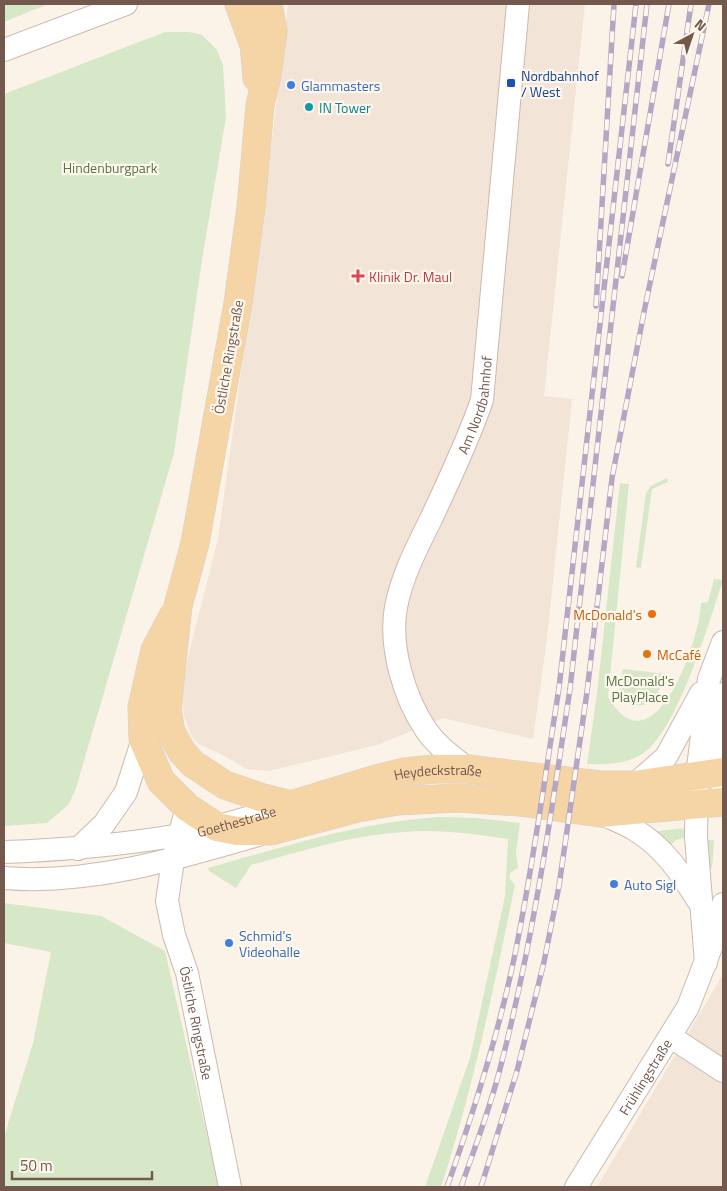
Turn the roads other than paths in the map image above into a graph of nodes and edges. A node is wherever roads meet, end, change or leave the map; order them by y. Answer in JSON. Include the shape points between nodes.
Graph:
{"nodes":[{"id":1,"x":126,"y":4,"type":"edge"},
{"id":2,"x":239,"y":4,"type":"edge"},
{"id":3,"x":268,"y":4,"type":"edge"},
{"id":4,"x":518,"y":4,"type":"edge"},
{"id":5,"x":4,"y":50,"type":"edge"},
{"id":6,"x":260,"y":105,"type":"junction"},
{"id":7,"x":178,"y":606,"type":"junction"},
{"id":8,"x":723,"y":642,"type":"edge"},
{"id":9,"x":716,"y":686,"type":"edge"},
{"id":10,"x":143,"y":739,"type":"junction"},
{"id":11,"x":192,"y":764,"type":"junction"},
{"id":12,"x":468,"y":768,"type":"junction"},
{"id":13,"x":716,"y":779,"type":"edge"},
{"id":14,"x":634,"y":785,"type":"junction"},
{"id":15,"x":723,"y":802,"type":"edge"},
{"id":16,"x":696,"y":804,"type":"junction"},
{"id":17,"x":291,"y":805,"type":"junction"},
{"id":18,"x":187,"y":807,"type":"junction"},
{"id":19,"x":600,"y":814,"type":"junction"},
{"id":20,"x":217,"y":827,"type":"junction"},
{"id":21,"x":271,"y":831,"type":"junction"},
{"id":22,"x":180,"y":835,"type":"junction"},
{"id":23,"x":78,"y":849,"type":"junction"},
{"id":24,"x":4,"y":852,"type":"edge"},
{"id":25,"x":173,"y":860,"type":"junction"},
{"id":26,"x":4,"y":878,"type":"edge"},
{"id":27,"x":712,"y":905,"type":"edge"},
{"id":28,"x":671,"y":1037,"type":"junction"},
{"id":29,"x":723,"y":1071,"type":"edge"},
{"id":30,"x":230,"y":1187,"type":"edge"},
{"id":31,"x":576,"y":1187,"type":"edge"}],
"edges":[{"from":1,"to":5,"type":"street"},
{"from":2,"to":6,"type":"main road","name":"Östliche Ringstraße","via":[[254,45]]},
{"from":3,"to":6,"type":"main road","name":"Östliche Ringstraße","via":[[273,31]]},
{"from":4,"to":12,"type":"street","name":"Am Nordbahnhof","via":[[482,400],[470,437],[402,582],[396,608],[396,643],[406,691],[426,730],[445,751]]},
{"from":6,"to":7,"type":"main road","name":"Östliche Ringstraße","via":[[238,303],[194,543]]},
{"from":7,"to":10,"type":"main road","name":"Östliche Ringstraße","via":[[155,650],[142,707]]},
{"from":7,"to":11,"type":"main road","name":"Östliche Ringstraße","via":[[166,709],[171,732]]},
{"from":8,"to":9,"type":"street"},
{"from":9,"to":13,"type":"street","name":"Frühlingstraße"},
{"from":9,"to":14,"type":"street","via":[[666,757]]},
{"from":10,"to":18,"type":"main road","name":"Östliche Ringstraße","via":[[161,781]]},
{"from":10,"to":23,"type":"street","via":[[126,792],[104,824]]},
{"from":11,"to":17,"type":"main road","via":[[225,785]]},
{"from":11,"to":18,"type":"main road","via":[[195,778]]},
{"from":12,"to":14,"type":"main road","name":"Heydeckstraße","via":[[600,785]]},
{"from":12,"to":17,"type":"main road","name":"Heydeckstraße","via":[[404,772]]},
{"from":13,"to":14,"type":"main road","name":"Heydeckstraße"},
{"from":13,"to":16,"type":"street","name":"Frühlingstraße"},
{"from":15,"to":16,"type":"main road"},
{"from":16,"to":19,"type":"main road","name":"Heydeckstraße"},
{"from":16,"to":27,"type":"street","name":"Frühlingstraße"},
{"from":17,"to":20,"type":"street","name":"Goethestraße"},
{"from":18,"to":20,"type":"main road","name":"Heydeckstraße"},
{"from":18,"to":22,"type":"street","name":"Östliche Ringstraße"},
{"from":19,"to":21,"type":"main road","name":"Heydeckstraße","via":[[519,802],[458,798],[397,800]]},
{"from":19,"to":27,"type":"street","via":[[636,830],[665,854]]},
{"from":20,"to":21,"type":"main road","name":"Heydeckstraße","via":[[237,831]]},
{"from":20,"to":22,"type":"street","name":"Goethestraße"},
{"from":21,"to":25,"type":"street","name":"Heydeckstraße"},
{"from":22,"to":23,"type":"street"},
{"from":22,"to":25,"type":"street","name":"Östliche Ringstraße"},
{"from":23,"to":24,"type":"street"},
{"from":25,"to":26,"type":"street","name":"Heydeckstraße","via":[[57,878]]},
{"from":25,"to":30,"type":"street","name":"Östliche Ringstraße","via":[[168,901],[174,934],[187,973]]},
{"from":27,"to":28,"type":"street","name":"Frühlingstraße","via":[[706,963],[688,1008]]},
{"from":28,"to":29,"type":"street"},
{"from":28,"to":31,"type":"street","name":"Frühlingstraße"}]}
